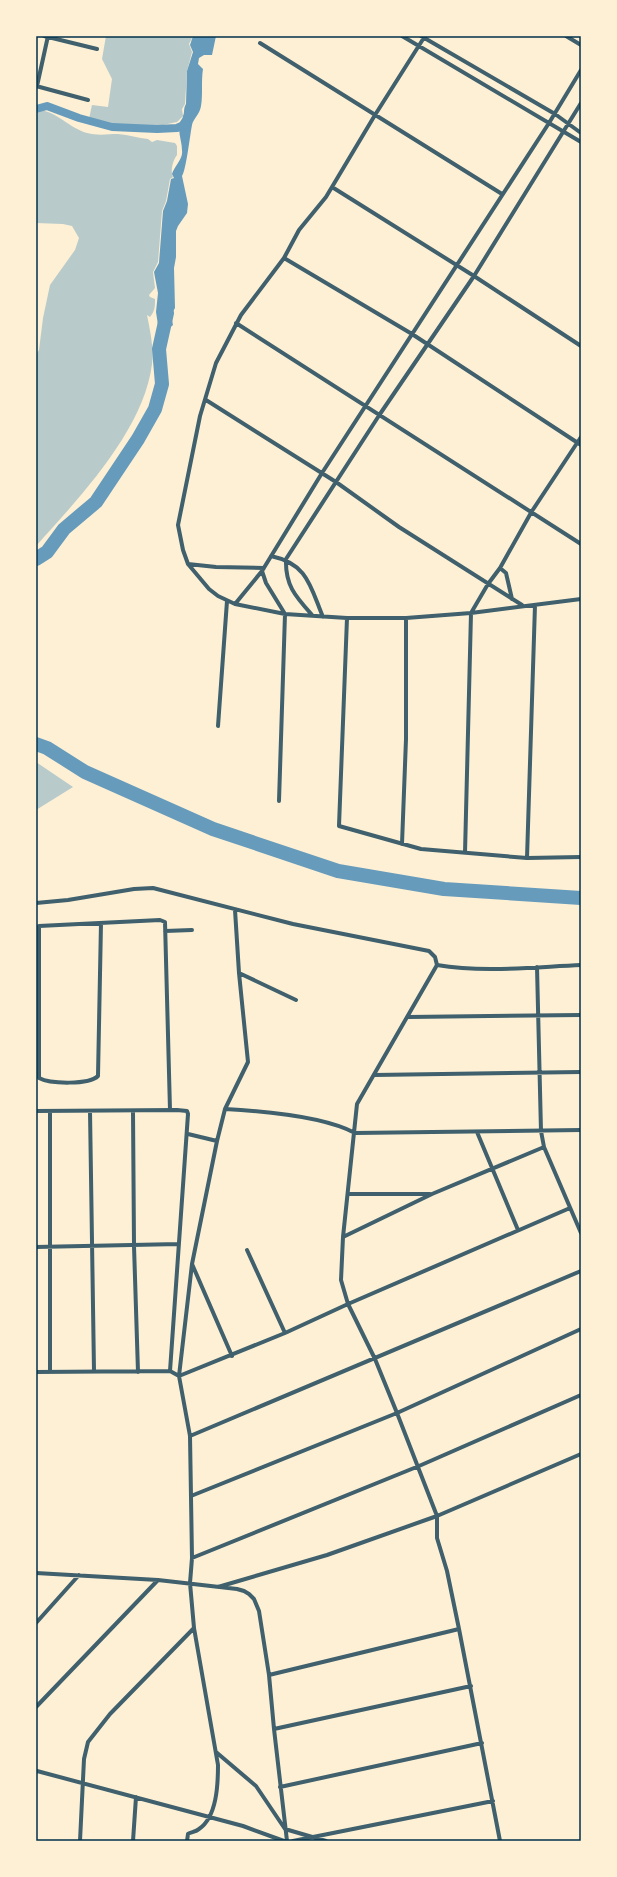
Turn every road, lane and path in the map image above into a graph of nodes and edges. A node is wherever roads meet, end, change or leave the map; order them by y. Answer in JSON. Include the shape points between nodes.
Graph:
{"nodes":[{"id":1,"x":47,"y":36,"type":"edge"},
{"id":2,"x":402,"y":36,"type":"edge"},
{"id":3,"x":566,"y":36,"type":"edge"},
{"id":4,"x":424,"y":37,"type":"edge"},
{"id":5,"x":260,"y":43,"type":"dead end"},
{"id":6,"x":581,"y":45,"type":"edge"},
{"id":7,"x":419,"y":47,"type":"junction"},
{"id":8,"x":97,"y":49,"type":"dead end"},
{"id":9,"x":581,"y":70,"type":"edge"},
{"id":10,"x":36,"y":86,"type":"edge"},
{"id":11,"x":513,"y":90,"type":"junction"},
{"id":12,"x":508,"y":99,"type":"junction"},
{"id":13,"x":88,"y":100,"type":"dead end"},
{"id":14,"x":581,"y":103,"type":"edge"},
{"id":15,"x":555,"y":114,"type":"junction"},
{"id":16,"x":375,"y":115,"type":"junction"},
{"id":17,"x":549,"y":123,"type":"junction"},
{"id":18,"x":568,"y":123,"type":"junction"},
{"id":19,"x":563,"y":132,"type":"junction"},
{"id":20,"x":581,"y":133,"type":"edge"},
{"id":21,"x":581,"y":142,"type":"edge"},
{"id":22,"x":332,"y":187,"type":"junction"},
{"id":23,"x":502,"y":194,"type":"junction"},
{"id":24,"x":284,"y":258,"type":"junction"},
{"id":25,"x":457,"y":265,"type":"junction"},
{"id":26,"x":474,"y":276,"type":"junction"},
{"id":27,"x":236,"y":324,"type":"junction"},
{"id":28,"x":412,"y":334,"type":"junction"},
{"id":29,"x":427,"y":344,"type":"junction"},
{"id":30,"x":581,"y":346,"type":"edge"},
{"id":31,"x":206,"y":400,"type":"junction"},
{"id":32,"x":366,"y":405,"type":"junction"},
{"id":33,"x":380,"y":414,"type":"junction"},
{"id":34,"x":581,"y":437,"type":"edge"},
{"id":35,"x":579,"y":444,"type":"edge"},
{"id":36,"x":322,"y":473,"type":"junction"},
{"id":37,"x":336,"y":482,"type":"junction"},
{"id":38,"x":532,"y":511,"type":"junction"},
{"id":39,"x":581,"y":544,"type":"edge"},
{"id":40,"x":271,"y":556,"type":"junction"},
{"id":41,"x":286,"y":559,"type":"junction"},
{"id":42,"x":188,"y":564,"type":"junction"},
{"id":43,"x":500,"y":568,"type":"junction"},
{"id":44,"x":263,"y":569,"type":"junction"},
{"id":45,"x":488,"y":584,"type":"junction"},
{"id":46,"x":512,"y":599,"type":"junction"},
{"id":47,"x":581,"y":599,"type":"edge"},
{"id":48,"x":227,"y":601,"type":"junction"},
{"id":49,"x":235,"y":604,"type":"junction"},
{"id":50,"x":535,"y":605,"type":"junction"},
{"id":51,"x":523,"y":606,"type":"junction"},
{"id":52,"x":471,"y":613,"type":"junction"},
{"id":53,"x":285,"y":614,"type":"junction"},
{"id":54,"x":313,"y":616,"type":"junction"},
{"id":55,"x":323,"y":616,"type":"junction"},
{"id":56,"x":347,"y":618,"type":"junction"},
{"id":57,"x":406,"y":618,"type":"junction"},
{"id":58,"x":218,"y":726,"type":"dead end"},
{"id":59,"x":279,"y":801,"type":"dead end"},
{"id":60,"x":402,"y":844,"type":"junction"},
{"id":61,"x":465,"y":853,"type":"junction"},
{"id":62,"x":581,"y":857,"type":"edge"},
{"id":63,"x":527,"y":858,"type":"junction"},
{"id":64,"x":36,"y":903,"type":"edge"},
{"id":65,"x":235,"y":910,"type":"junction"},
{"id":66,"x":101,"y":924,"type":"junction"},
{"id":67,"x":192,"y":930,"type":"dead end"},
{"id":68,"x":165,"y":931,"type":"junction"},
{"id":69,"x":437,"y":965,"type":"junction"},
{"id":70,"x":581,"y":965,"type":"edge"},
{"id":71,"x":537,"y":967,"type":"junction"},
{"id":72,"x":239,"y":973,"type":"junction"},
{"id":73,"x":296,"y":1000,"type":"dead end"},
{"id":74,"x":539,"y":1015,"type":"junction"},
{"id":75,"x":581,"y":1015,"type":"edge"},
{"id":76,"x":408,"y":1017,"type":"junction"},
{"id":77,"x":540,"y":1072,"type":"junction"},
{"id":78,"x":581,"y":1072,"type":"edge"},
{"id":79,"x":374,"y":1075,"type":"junction"},
{"id":80,"x":38,"y":1079,"type":"edge"},
{"id":81,"x":225,"y":1109,"type":"junction"},
{"id":82,"x":170,"y":1110,"type":"junction"},
{"id":83,"x":36,"y":1111,"type":"edge"},
{"id":84,"x":90,"y":1111,"type":"junction"},
{"id":85,"x":132,"y":1111,"type":"junction"},
{"id":86,"x":50,"y":1112,"type":"junction"},
{"id":87,"x":581,"y":1130,"type":"edge"},
{"id":88,"x":541,"y":1131,"type":"junction"},
{"id":89,"x":477,"y":1132,"type":"junction"},
{"id":90,"x":355,"y":1133,"type":"junction"},
{"id":91,"x":188,"y":1134,"type":"junction"},
{"id":92,"x":217,"y":1140,"type":"junction"},
{"id":93,"x":544,"y":1147,"type":"junction"},
{"id":94,"x":492,"y":1169,"type":"junction"},
{"id":95,"x":348,"y":1194,"type":"junction"},
{"id":96,"x":432,"y":1194,"type":"junction"},
{"id":97,"x":570,"y":1208,"type":"junction"},
{"id":98,"x":518,"y":1230,"type":"junction"},
{"id":99,"x":581,"y":1233,"type":"edge"},
{"id":100,"x":343,"y":1237,"type":"junction"},
{"id":101,"x":179,"y":1244,"type":"junction"},
{"id":102,"x":134,"y":1246,"type":"junction"},
{"id":103,"x":36,"y":1247,"type":"edge"},
{"id":104,"x":50,"y":1247,"type":"junction"},
{"id":105,"x":92,"y":1247,"type":"junction"},
{"id":106,"x":247,"y":1250,"type":"dead end"},
{"id":107,"x":192,"y":1264,"type":"junction"},
{"id":108,"x":581,"y":1271,"type":"edge"},
{"id":109,"x":348,"y":1304,"type":"junction"},
{"id":110,"x":581,"y":1328,"type":"edge"},
{"id":111,"x":285,"y":1333,"type":"junction"},
{"id":112,"x":232,"y":1356,"type":"junction"},
{"id":113,"x":375,"y":1359,"type":"junction"},
{"id":114,"x":94,"y":1371,"type":"junction"},
{"id":115,"x":170,"y":1371,"type":"junction"},
{"id":116,"x":36,"y":1372,"type":"edge"},
{"id":117,"x":50,"y":1372,"type":"junction"},
{"id":118,"x":138,"y":1372,"type":"junction"},
{"id":119,"x":179,"y":1376,"type":"junction"},
{"id":120,"x":581,"y":1395,"type":"edge"},
{"id":121,"x":397,"y":1413,"type":"junction"},
{"id":122,"x":190,"y":1436,"type":"junction"},
{"id":123,"x":581,"y":1454,"type":"edge"},
{"id":124,"x":419,"y":1466,"type":"junction"},
{"id":125,"x":191,"y":1496,"type":"junction"},
{"id":126,"x":437,"y":1516,"type":"junction"},
{"id":127,"x":192,"y":1558,"type":"junction"},
{"id":128,"x":36,"y":1573,"type":"edge"},
{"id":129,"x":79,"y":1575,"type":"junction"},
{"id":130,"x":158,"y":1580,"type":"junction"},
{"id":131,"x":190,"y":1584,"type":"junction"},
{"id":132,"x":215,"y":1587,"type":"junction"},
{"id":133,"x":36,"y":1622,"type":"edge"},
{"id":134,"x":194,"y":1628,"type":"junction"},
{"id":135,"x":460,"y":1629,"type":"junction"},
{"id":136,"x":269,"y":1675,"type":"junction"},
{"id":137,"x":471,"y":1686,"type":"junction"},
{"id":138,"x":36,"y":1707,"type":"edge"},
{"id":139,"x":274,"y":1729,"type":"junction"},
{"id":140,"x":482,"y":1743,"type":"junction"},
{"id":141,"x":216,"y":1752,"type":"junction"},
{"id":142,"x":38,"y":1771,"type":"dead end"},
{"id":143,"x":82,"y":1783,"type":"junction"},
{"id":144,"x":280,"y":1787,"type":"junction"},
{"id":145,"x":136,"y":1797,"type":"junction"},
{"id":146,"x":493,"y":1801,"type":"junction"},
{"id":147,"x":208,"y":1818,"type":"junction"},
{"id":148,"x":285,"y":1828,"type":"junction"},
{"id":149,"x":315,"y":1836,"type":"junction"},
{"id":150,"x":80,"y":1841,"type":"edge"},
{"id":151,"x":132,"y":1841,"type":"edge"},
{"id":152,"x":187,"y":1841,"type":"edge"},
{"id":153,"x":286,"y":1841,"type":"edge"},
{"id":154,"x":292,"y":1841,"type":"edge"},
{"id":155,"x":326,"y":1841,"type":"edge"},
{"id":156,"x":500,"y":1841,"type":"edge"}],
"edges":[{"from":1,"to":8,"type":"street"},
{"from":1,"to":10,"type":"street"},
{"from":2,"to":7,"type":"street"},
{"from":3,"to":6,"type":"street"},
{"from":4,"to":7,"type":"street"},
{"from":4,"to":11,"type":"street"},
{"from":5,"to":16,"type":"street"},
{"from":7,"to":12,"type":"street"},
{"from":7,"to":16,"type":"street"},
{"from":9,"to":15,"type":"street"},
{"from":10,"to":13,"type":"street"},
{"from":11,"to":12,"type":"street"},
{"from":11,"to":15,"type":"street"},
{"from":12,"to":17,"type":"street"},
{"from":14,"to":18,"type":"street"},
{"from":15,"to":17,"type":"street"},
{"from":15,"to":18,"type":"street"},
{"from":16,"to":22,"type":"street"},
{"from":16,"to":23,"type":"street"},
{"from":17,"to":19,"type":"street"},
{"from":17,"to":23,"type":"street"},
{"from":18,"to":19,"type":"street"},
{"from":18,"to":20,"type":"street"},
{"from":19,"to":21,"type":"street"},
{"from":19,"to":26,"type":"street"},
{"from":22,"to":24,"type":"street","via":[[299,230]]},
{"from":22,"to":25,"type":"street"},
{"from":23,"to":25,"type":"street"},
{"from":24,"to":27,"type":"street"},
{"from":24,"to":28,"type":"street"},
{"from":25,"to":26,"type":"street"},
{"from":25,"to":28,"type":"street"},
{"from":26,"to":29,"type":"street"},
{"from":26,"to":30,"type":"street"},
{"from":27,"to":31,"type":"street","via":[[216,362]]},
{"from":27,"to":32,"type":"street"},
{"from":28,"to":29,"type":"street"},
{"from":28,"to":32,"type":"street"},
{"from":29,"to":33,"type":"street"},
{"from":29,"to":35,"type":"street"},
{"from":31,"to":36,"type":"street"},
{"from":31,"to":42,"type":"street","via":[[178,525]]},
{"from":32,"to":33,"type":"street"},
{"from":32,"to":36,"type":"street"},
{"from":33,"to":37,"type":"street"},
{"from":33,"to":38,"type":"street"},
{"from":34,"to":35,"type":"street"},
{"from":35,"to":38,"type":"street"},
{"from":36,"to":37,"type":"street"},
{"from":36,"to":40,"type":"street"},
{"from":37,"to":41,"type":"street"},
{"from":37,"to":45,"type":"street","via":[[399,527]]},
{"from":38,"to":39,"type":"street"},
{"from":38,"to":43,"type":"street"},
{"from":40,"to":41,"type":"street"},
{"from":40,"to":44,"type":"street"},
{"from":41,"to":54,"type":"street","via":[[290,587]]},
{"from":41,"to":55,"type":"street","via":[[307,577]]},
{"from":42,"to":44,"type":"street"},
{"from":42,"to":48,"type":"street","via":[[209,589]]},
{"from":43,"to":45,"type":"street"},
{"from":43,"to":46,"type":"street","via":[[506,573]]},
{"from":44,"to":49,"type":"street"},
{"from":44,"to":53,"type":"street","via":[[266,583]]},
{"from":45,"to":46,"type":"street"},
{"from":45,"to":52,"type":"street"},
{"from":46,"to":51,"type":"street"},
{"from":47,"to":50,"type":"street"},
{"from":48,"to":49,"type":"street"},
{"from":48,"to":58,"type":"street"},
{"from":49,"to":53,"type":"street"},
{"from":50,"to":51,"type":"street"},
{"from":50,"to":63,"type":"street"},
{"from":51,"to":52,"type":"street"},
{"from":52,"to":57,"type":"street"},
{"from":52,"to":61,"type":"street"},
{"from":53,"to":54,"type":"street"},
{"from":53,"to":59,"type":"street"},
{"from":54,"to":55,"type":"street"},
{"from":55,"to":56,"type":"street"},
{"from":56,"to":57,"type":"street"},
{"from":56,"to":60,"type":"street","via":[[339,826]]},
{"from":57,"to":60,"type":"street","via":[[406,739]]},
{"from":60,"to":61,"type":"street","via":[[421,849]]},
{"from":61,"to":63,"type":"street"},
{"from":62,"to":63,"type":"street"},
{"from":64,"to":65,"type":"street","via":[[153,888]]},
{"from":65,"to":69,"type":"street","via":[[429,951],[435,957]]},
{"from":65,"to":72,"type":"street"},
{"from":66,"to":68,"type":"street","via":[[145,919],[160,920],[164,922]]},
{"from":66,"to":80,"type":"street","via":[[98,1076],[92,1081],[51,1083]]},
{"from":66,"to":80,"type":"street","via":[[38,926]]},
{"from":67,"to":68,"type":"street"},
{"from":68,"to":82,"type":"street"},
{"from":69,"to":71,"type":"street","via":[[455,968]]},
{"from":69,"to":76,"type":"street"},
{"from":70,"to":71,"type":"street"},
{"from":71,"to":74,"type":"street"},
{"from":72,"to":73,"type":"street"},
{"from":72,"to":81,"type":"street","via":[[248,1062]]},
{"from":74,"to":75,"type":"street"},
{"from":74,"to":76,"type":"street"},
{"from":74,"to":77,"type":"street"},
{"from":76,"to":79,"type":"street"},
{"from":77,"to":78,"type":"street"},
{"from":77,"to":79,"type":"street"},
{"from":77,"to":88,"type":"street"},
{"from":79,"to":90,"type":"street","via":[[357,1104]]},
{"from":81,"to":90,"type":"street","via":[[282,1115],[330,1124]]},
{"from":81,"to":92,"type":"street"},
{"from":82,"to":85,"type":"street"},
{"from":82,"to":91,"type":"street","via":[[187,1111]]},
{"from":83,"to":86,"type":"street"},
{"from":84,"to":85,"type":"street"},
{"from":84,"to":86,"type":"street"},
{"from":84,"to":105,"type":"street"},
{"from":85,"to":102,"type":"street"},
{"from":86,"to":104,"type":"street"},
{"from":87,"to":88,"type":"street"},
{"from":88,"to":89,"type":"street"},
{"from":88,"to":93,"type":"street"},
{"from":89,"to":90,"type":"street"},
{"from":89,"to":94,"type":"street"},
{"from":90,"to":95,"type":"street"},
{"from":91,"to":92,"type":"street"},
{"from":91,"to":101,"type":"street"},
{"from":92,"to":107,"type":"street"},
{"from":93,"to":94,"type":"street"},
{"from":93,"to":97,"type":"street"},
{"from":94,"to":96,"type":"street"},
{"from":94,"to":98,"type":"street"},
{"from":95,"to":96,"type":"street"},
{"from":95,"to":100,"type":"street"},
{"from":96,"to":100,"type":"street"},
{"from":97,"to":98,"type":"street"},
{"from":97,"to":99,"type":"street"},
{"from":98,"to":109,"type":"street"},
{"from":100,"to":109,"type":"street","via":[[341,1280]]},
{"from":101,"to":102,"type":"street"},
{"from":101,"to":115,"type":"street"},
{"from":102,"to":105,"type":"street"},
{"from":102,"to":118,"type":"street"},
{"from":103,"to":104,"type":"street"},
{"from":104,"to":105,"type":"street"},
{"from":104,"to":117,"type":"street"},
{"from":105,"to":114,"type":"street"},
{"from":106,"to":111,"type":"street"},
{"from":107,"to":112,"type":"street"},
{"from":107,"to":119,"type":"street"},
{"from":108,"to":113,"type":"street"},
{"from":109,"to":111,"type":"street"},
{"from":109,"to":113,"type":"street"},
{"from":110,"to":121,"type":"street"},
{"from":111,"to":112,"type":"street"},
{"from":112,"to":119,"type":"street"},
{"from":113,"to":121,"type":"street"},
{"from":113,"to":122,"type":"street"},
{"from":114,"to":117,"type":"street"},
{"from":114,"to":118,"type":"street"},
{"from":115,"to":118,"type":"street"},
{"from":115,"to":119,"type":"street"},
{"from":116,"to":117,"type":"street"},
{"from":119,"to":122,"type":"street"},
{"from":120,"to":124,"type":"street"},
{"from":121,"to":124,"type":"street"},
{"from":121,"to":125,"type":"street"},
{"from":122,"to":125,"type":"street"},
{"from":123,"to":126,"type":"street"},
{"from":124,"to":126,"type":"street"},
{"from":124,"to":127,"type":"street"},
{"from":125,"to":127,"type":"street"},
{"from":126,"to":132,"type":"street","via":[[327,1555]]},
{"from":126,"to":135,"type":"street","via":[[437,1538]]},
{"from":127,"to":131,"type":"street"},
{"from":128,"to":129,"type":"street"},
{"from":129,"to":130,"type":"street"},
{"from":129,"to":133,"type":"street"},
{"from":130,"to":131,"type":"street"},
{"from":130,"to":138,"type":"street"},
{"from":131,"to":132,"type":"street"},
{"from":131,"to":134,"type":"street"},
{"from":132,"to":136,"type":"street","via":[[237,1589],[254,1599],[259,1611]]},
{"from":134,"to":141,"type":"street"},
{"from":134,"to":143,"type":"street","via":[[98,1728],[88,1742]]},
{"from":135,"to":136,"type":"street"},
{"from":135,"to":137,"type":"street"},
{"from":136,"to":139,"type":"street"},
{"from":137,"to":139,"type":"street"},
{"from":137,"to":140,"type":"street"},
{"from":139,"to":144,"type":"street"},
{"from":140,"to":144,"type":"street"},
{"from":140,"to":146,"type":"street"},
{"from":141,"to":147,"type":"street","via":[[218,1784]]},
{"from":141,"to":148,"type":"street","via":[[256,1786]]},
{"from":142,"to":143,"type":"street"},
{"from":143,"to":145,"type":"street"},
{"from":143,"to":150,"type":"street"},
{"from":144,"to":148,"type":"street"},
{"from":145,"to":147,"type":"street"},
{"from":145,"to":151,"type":"street"},
{"from":146,"to":149,"type":"street"},
{"from":146,"to":156,"type":"street"},
{"from":147,"to":152,"type":"street","via":[[198,1831],[189,1833]]},
{"from":147,"to":153,"type":"street"},
{"from":148,"to":149,"type":"street"},
{"from":148,"to":153,"type":"street"},
{"from":149,"to":154,"type":"street"},
{"from":149,"to":155,"type":"street"}]}
